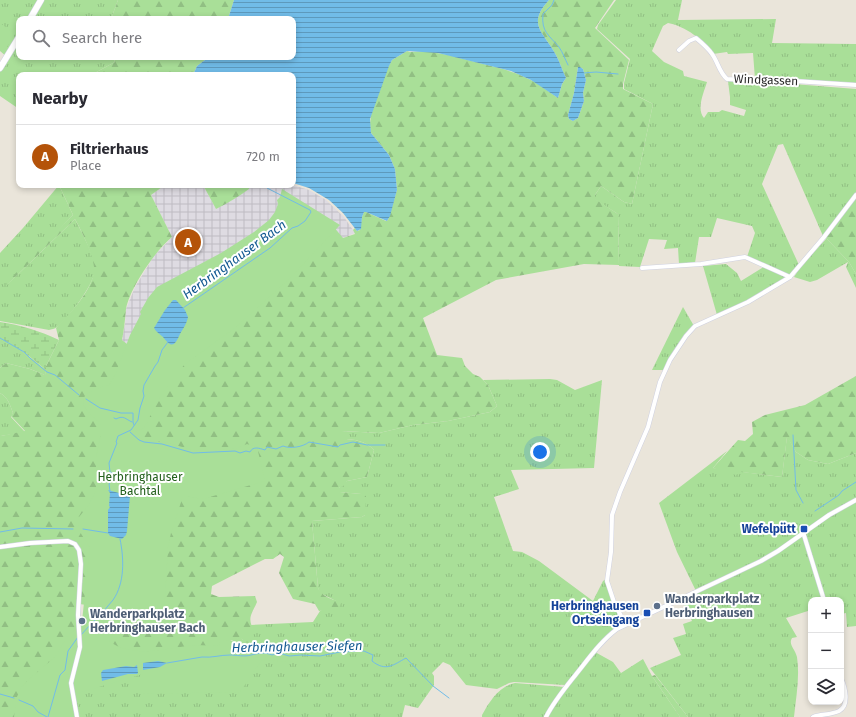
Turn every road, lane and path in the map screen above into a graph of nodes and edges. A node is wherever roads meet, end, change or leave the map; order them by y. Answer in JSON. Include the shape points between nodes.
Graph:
{"nodes":[{"id":1,"x":42,"y":0,"type":"edge"},
{"id":2,"x":32,"y":16,"type":"edge"},
{"id":3,"x":16,"y":42,"type":"edge"},
{"id":4,"x":678,"y":50,"type":"dead end"},
{"id":5,"x":0,"y":68,"type":"edge"},
{"id":6,"x":856,"y":85,"type":"edge"},
{"id":7,"x":856,"y":195,"type":"edge"},
{"id":8,"x":642,"y":268,"type":"dead end"},
{"id":9,"x":790,"y":277,"type":"junction"},
{"id":10,"x":856,"y":500,"type":"edge"},
{"id":11,"x":803,"y":532,"type":"junction"},
{"id":12,"x":0,"y":547,"type":"edge"},
{"id":13,"x":823,"y":597,"type":"edge"},
{"id":14,"x":625,"y":624,"type":"junction"},
{"id":15,"x":844,"y":689,"type":"edge"},
{"id":16,"x":844,"y":703,"type":"edge"},
{"id":17,"x":843,"y":705,"type":"edge"},
{"id":18,"x":77,"y":717,"type":"edge"},
{"id":19,"x":546,"y":717,"type":"edge"},
{"id":20,"x":813,"y":717,"type":"edge"}],
"edges":[{"from":1,"to":2,"type":"main road"},
{"from":3,"to":5,"type":"main road"},
{"from":4,"to":6,"type":"street","name":"Windgassen","via":[[696,38],[710,50],[727,79]]},
{"from":7,"to":9,"type":"street"},
{"from":8,"to":9,"type":"street","via":[[701,264],[742,257]]},
{"from":9,"to":14,"type":"street","via":[[748,302],[695,326],[678,347],[664,372],[648,427],[620,492],[612,518],[607,581]]},
{"from":10,"to":11,"type":"street"},
{"from":11,"to":13,"type":"street"},
{"from":11,"to":14,"type":"street","via":[[761,560]]},
{"from":12,"to":18,"type":"street","via":[[68,541],[75,544],[79,550],[79,654],[71,683]]},
{"from":14,"to":19,"type":"street","via":[[600,644],[561,692]]},
{"from":15,"to":16,"type":"street"},
{"from":17,"to":20,"type":"street","via":[[837,712]]}]}
